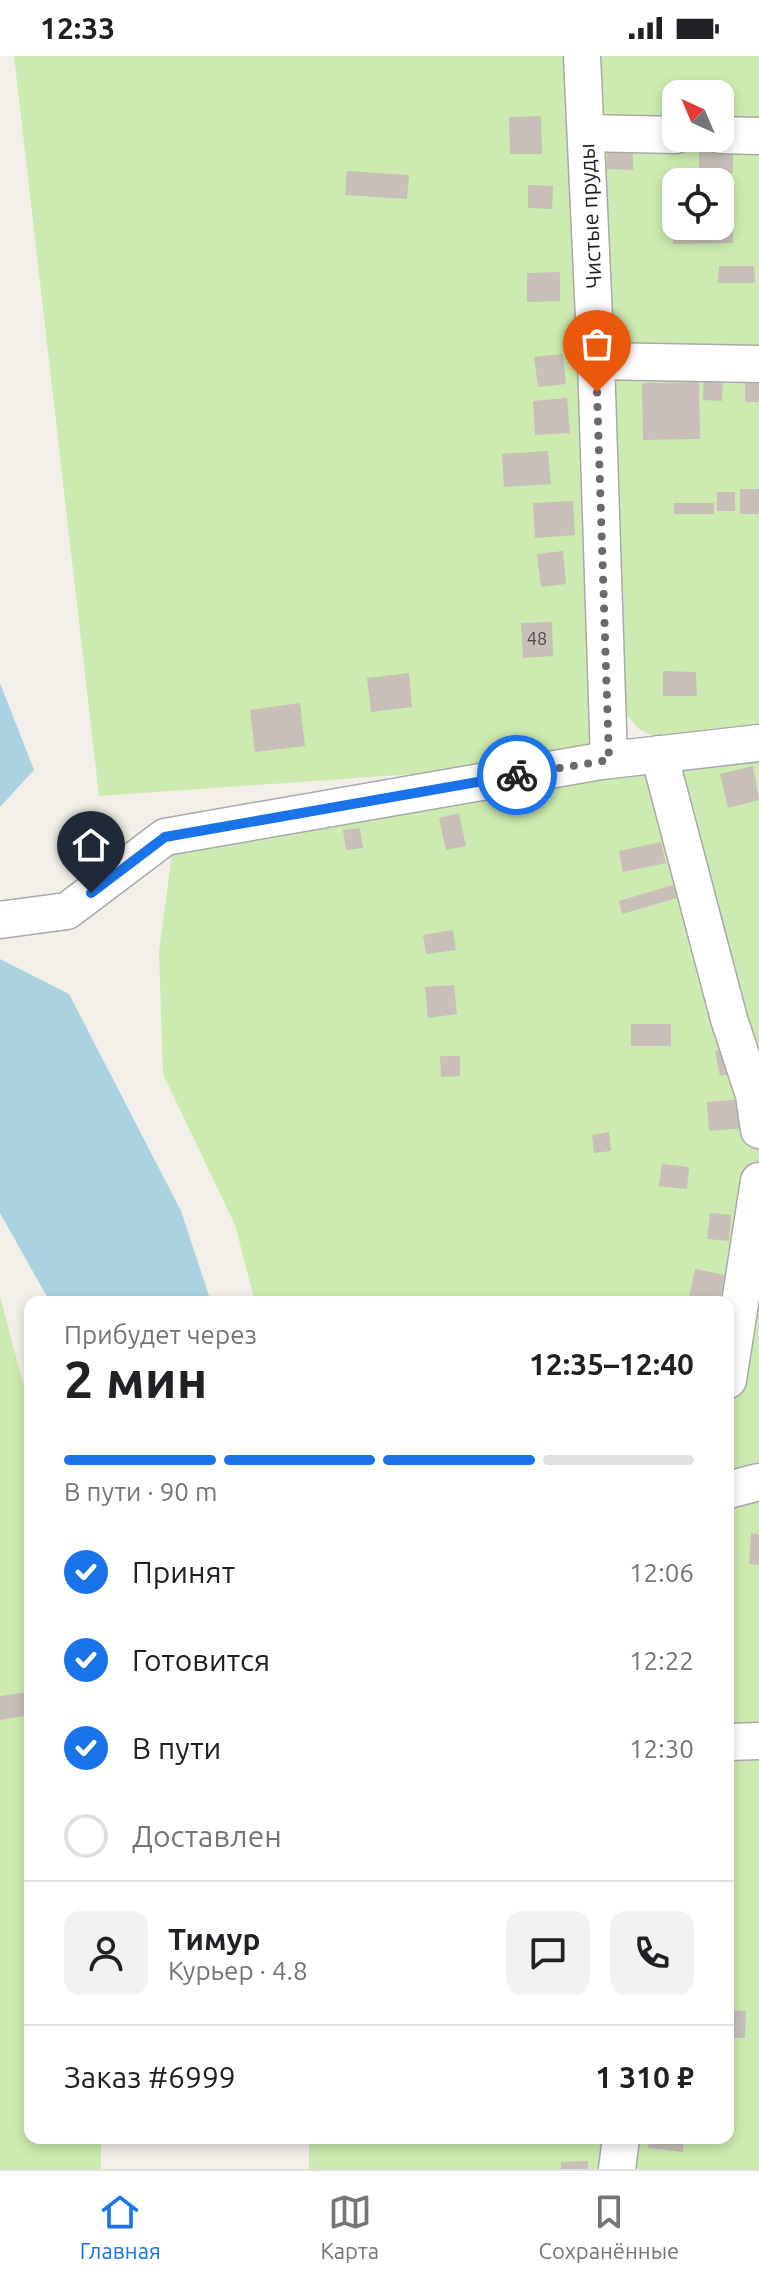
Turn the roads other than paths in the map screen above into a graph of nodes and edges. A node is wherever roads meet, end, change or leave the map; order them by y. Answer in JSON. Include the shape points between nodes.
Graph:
{"nodes":[{"id":1,"x":582,"y":56,"type":"edge"},
{"id":2,"x":586,"y":133,"type":"junction"},
{"id":3,"x":662,"y":135,"type":"edge"},
{"id":4,"x":734,"y":135,"type":"edge"},
{"id":5,"x":759,"y":136,"type":"edge"},
{"id":6,"x":596,"y":361,"type":"junction"},
{"id":7,"x":759,"y":364,"type":"edge"},
{"id":8,"x":759,"y":743,"type":"edge"},
{"id":9,"x":659,"y":754,"type":"junction"},
{"id":10,"x":609,"y":760,"type":"junction"},
{"id":11,"x":0,"y":920,"type":"edge"},
{"id":12,"x":759,"y":1130,"type":"edge"},
{"id":13,"x":759,"y":1181,"type":"edge"},
{"id":14,"x":734,"y":1341,"type":"edge"},
{"id":15,"x":759,"y":1482,"type":"edge"},
{"id":16,"x":734,"y":1488,"type":"edge"},
{"id":17,"x":759,"y":1741,"type":"edge"},
{"id":18,"x":734,"y":1742,"type":"edge"},
{"id":19,"x":620,"y":2144,"type":"edge"},
{"id":20,"x":617,"y":2169,"type":"edge"}],
"edges":[{"from":1,"to":2,"type":"street","name":"Чистые пруды"},
{"from":2,"to":3,"type":"street"},
{"from":2,"to":6,"type":"street","name":"Чистые пруды"},
{"from":4,"to":5,"type":"street"},
{"from":6,"to":7,"type":"street"},
{"from":6,"to":10,"type":"street","name":"Чистые пруды"},
{"from":8,"to":9,"type":"street"},
{"from":9,"to":10,"type":"street"},
{"from":9,"to":12,"type":"street","via":[[754,1095]]},
{"from":10,"to":11,"type":"street","via":[[165,837],[67,911]]},
{"from":13,"to":14,"type":"street"},
{"from":15,"to":16,"type":"street"},
{"from":17,"to":18,"type":"street"},
{"from":19,"to":20,"type":"street"}]}
